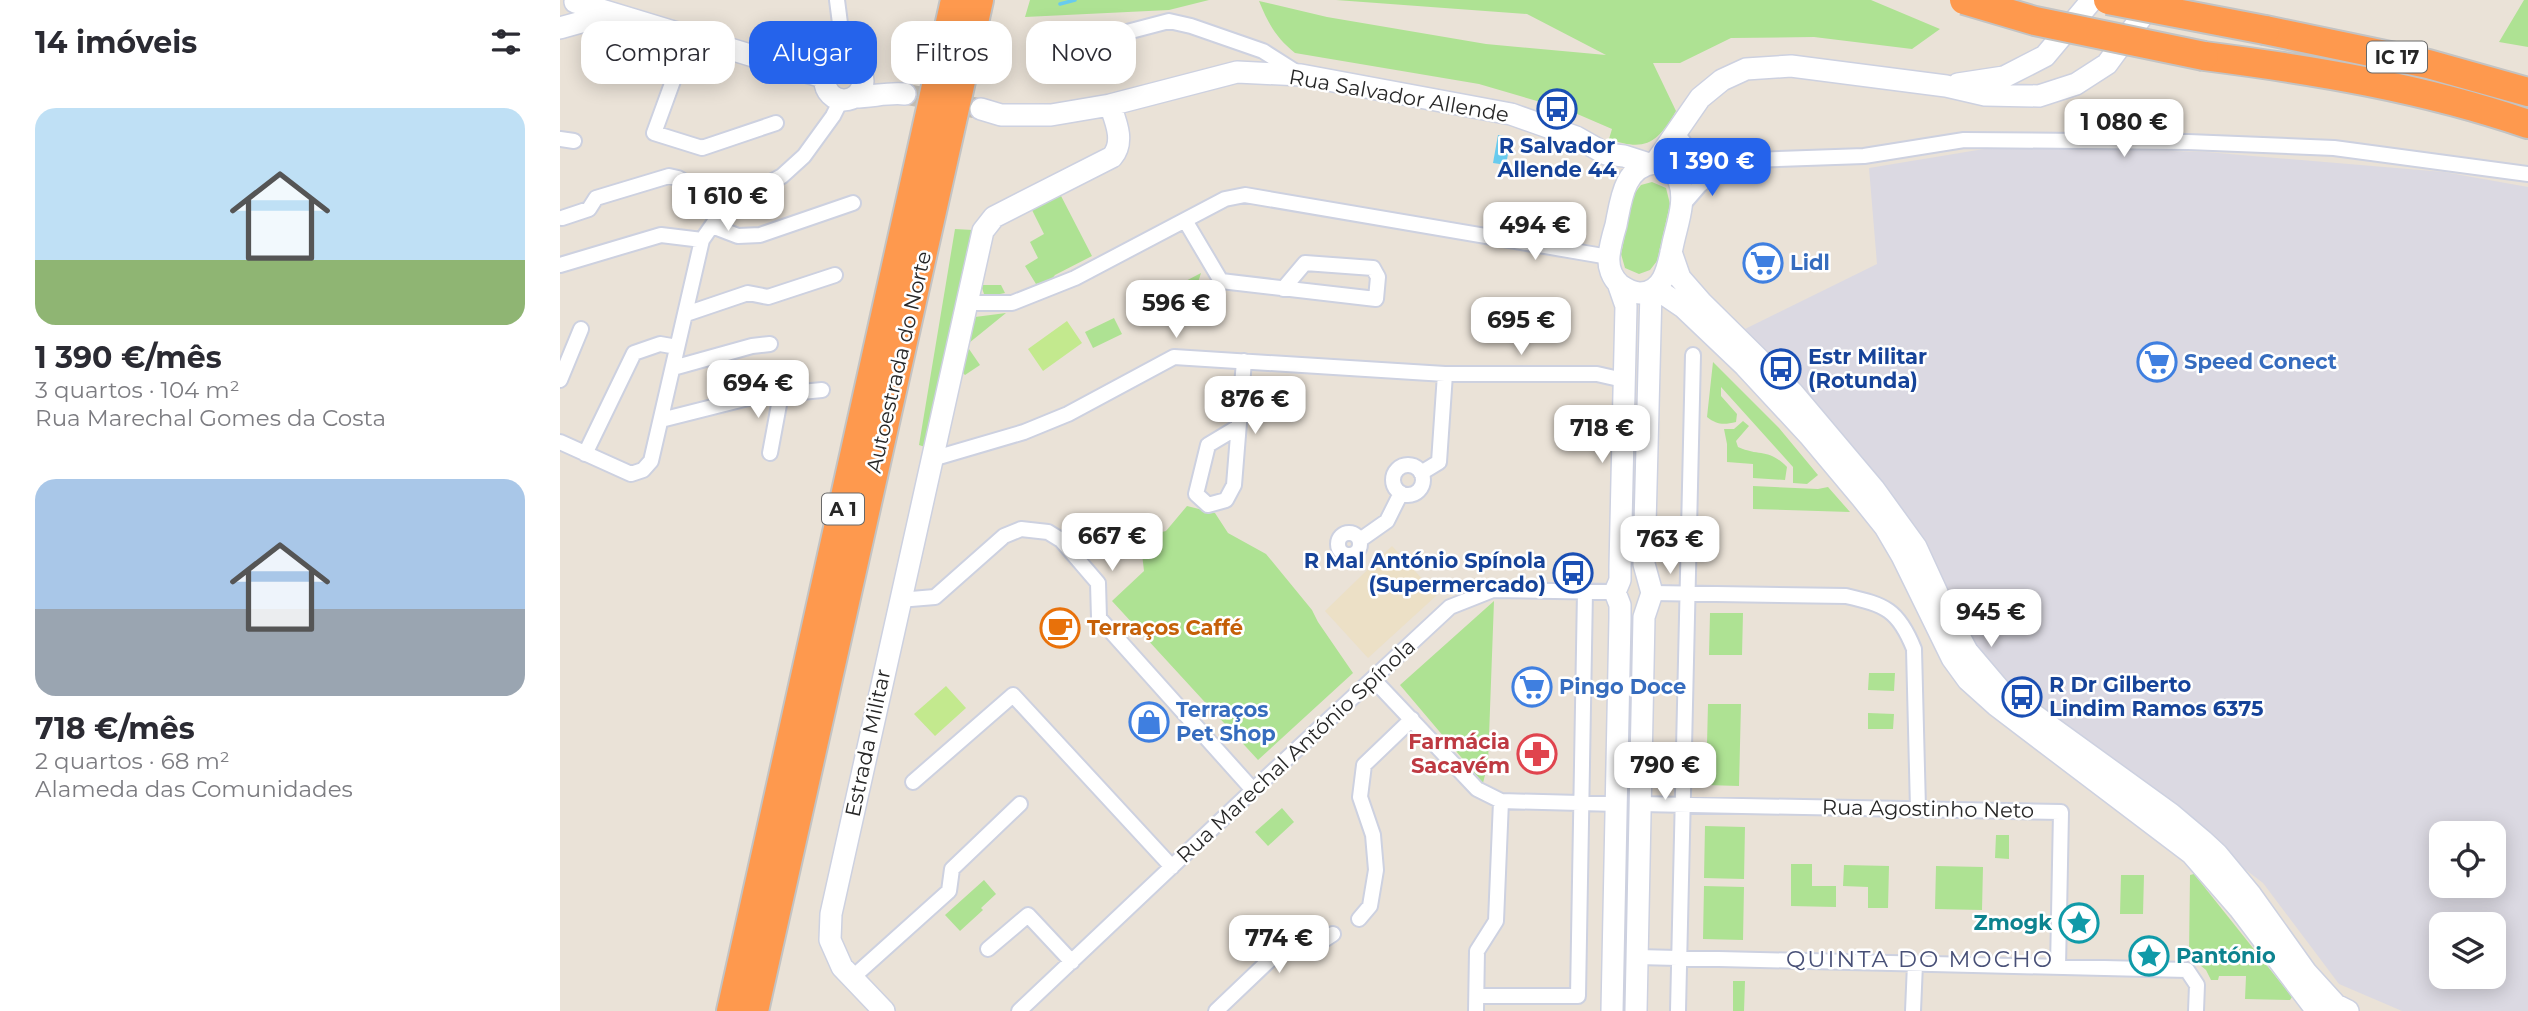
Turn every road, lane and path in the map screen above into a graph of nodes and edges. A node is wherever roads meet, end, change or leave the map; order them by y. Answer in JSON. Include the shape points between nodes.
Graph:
{"nodes":[{"id":1,"x":837,"y":0,"type":"edge"},
{"id":2,"x":955,"y":0,"type":"edge"},
{"id":3,"x":979,"y":0,"type":"edge"},
{"id":4,"x":1964,"y":0,"type":"edge"},
{"id":5,"x":2092,"y":0,"type":"edge"},
{"id":6,"x":2107,"y":0,"type":"edge"},
{"id":7,"x":2154,"y":0,"type":"edge"},
{"id":8,"x":574,"y":1,"type":"edge"},
{"id":9,"x":626,"y":18,"type":"junction"},
{"id":10,"x":636,"y":21,"type":"edge"},
{"id":11,"x":840,"y":21,"type":"edge"},
{"id":12,"x":565,"y":27,"type":"edge"},
{"id":13,"x":1136,"y":30,"type":"edge"},
{"id":14,"x":1301,"y":75,"type":"junction"},
{"id":15,"x":877,"y":80,"type":"edge"},
{"id":16,"x":672,"y":84,"type":"edge"},
{"id":17,"x":827,"y":84,"type":"edge"},
{"id":18,"x":861,"y":84,"type":"edge"},
{"id":19,"x":1945,"y":86,"type":"junction"},
{"id":20,"x":2528,"y":92,"type":"edge"},
{"id":21,"x":848,"y":98,"type":"junction"},
{"id":22,"x":1110,"y":105,"type":"junction"},
{"id":23,"x":981,"y":109,"type":"tunnel mouth"},
{"id":24,"x":776,"y":123,"type":"dead end"},
{"id":25,"x":2528,"y":124,"type":"edge"},
{"id":26,"x":1684,"y":131,"type":"junction"},
{"id":27,"x":1606,"y":154,"type":"junction"},
{"id":28,"x":1652,"y":163,"type":"junction"},
{"id":29,"x":1724,"y":165,"type":"junction"},
{"id":30,"x":1707,"y":166,"type":"junction"},
{"id":31,"x":2528,"y":174,"type":"edge"},
{"id":32,"x":1675,"y":175,"type":"junction"},
{"id":33,"x":1622,"y":197,"type":"junction"},
{"id":34,"x":853,"y":203,"type":"dead end"},
{"id":35,"x":725,"y":207,"type":"junction"},
{"id":36,"x":1680,"y":208,"type":"junction"},
{"id":37,"x":562,"y":218,"type":"dead end"},
{"id":38,"x":1185,"y":222,"type":"junction"},
{"id":39,"x":712,"y":226,"type":"junction"},
{"id":40,"x":702,"y":240,"type":"junction"},
{"id":41,"x":1671,"y":252,"type":"junction"},
{"id":42,"x":1609,"y":257,"type":"junction"},
{"id":43,"x":560,"y":265,"type":"edge"},
{"id":44,"x":835,"y":275,"type":"dead end"},
{"id":45,"x":1618,"y":283,"type":"junction"},
{"id":46,"x":1283,"y":289,"type":"junction"},
{"id":47,"x":1653,"y":289,"type":"junction"},
{"id":48,"x":968,"y":299,"type":"junction"},
{"id":49,"x":1683,"y":307,"type":"junction"},
{"id":50,"x":686,"y":314,"type":"junction"},
{"id":51,"x":1650,"y":323,"type":"junction"},
{"id":52,"x":581,"y":329,"type":"dead end"},
{"id":53,"x":770,"y":344,"type":"dead end"},
{"id":54,"x":677,"y":347,"type":"junction"},
{"id":55,"x":1625,"y":352,"type":"junction"},
{"id":56,"x":1693,"y":355,"type":"dead end"},
{"id":57,"x":1244,"y":361,"type":"junction"},
{"id":58,"x":673,"y":368,"type":"junction"},
{"id":59,"x":1446,"y":374,"type":"junction"},
{"id":60,"x":1597,"y":374,"type":"junction"},
{"id":61,"x":560,"y":380,"type":"edge"},
{"id":62,"x":1624,"y":387,"type":"junction"},
{"id":63,"x":822,"y":390,"type":"dead end"},
{"id":64,"x":781,"y":394,"type":"junction"},
{"id":65,"x":661,"y":420,"type":"junction"},
{"id":66,"x":1238,"y":427,"type":"junction"},
{"id":67,"x":560,"y":442,"type":"edge"},
{"id":68,"x":770,"y":453,"type":"dead end"},
{"id":69,"x":585,"y":454,"type":"junction"},
{"id":70,"x":932,"y":459,"type":"junction"},
{"id":71,"x":1421,"y":473,"type":"junction"},
{"id":72,"x":1401,"y":494,"type":"junction"},
{"id":73,"x":1360,"y":540,"type":"dead end"},
{"id":74,"x":1585,"y":591,"type":"junction"},
{"id":75,"x":1618,"y":592,"type":"junction"},
{"id":76,"x":1648,"y":593,"type":"junction"},
{"id":77,"x":1688,"y":594,"type":"junction"},
{"id":78,"x":899,"y":600,"type":"junction"},
{"id":79,"x":1373,"y":679,"type":"junction"},
{"id":80,"x":1412,"y":719,"type":"junction"},
{"id":81,"x":914,"y":782,"type":"dead end"},
{"id":82,"x":1252,"y":790,"type":"junction"},
{"id":83,"x":1501,"y":801,"type":"junction"},
{"id":84,"x":1581,"y":803,"type":"junction"},
{"id":85,"x":1020,"y":804,"type":"dead end"},
{"id":86,"x":1617,"y":804,"type":"junction"},
{"id":87,"x":1640,"y":804,"type":"junction"},
{"id":88,"x":1683,"y":804,"type":"junction"},
{"id":89,"x":1918,"y":809,"type":"junction"},
{"id":90,"x":1172,"y":867,"type":"junction"},
{"id":91,"x":1359,"y":919,"type":"dead end"},
{"id":92,"x":1333,"y":934,"type":"dead end"},
{"id":93,"x":988,"y":949,"type":"dead end"},
{"id":94,"x":1637,"y":957,"type":"junction"},
{"id":95,"x":1679,"y":959,"type":"junction"},
{"id":96,"x":1072,"y":962,"type":"junction"},
{"id":97,"x":1915,"y":964,"type":"junction"},
{"id":98,"x":2058,"y":967,"type":"junction"},
{"id":99,"x":852,"y":978,"type":"junction"},
{"id":100,"x":1476,"y":1003,"type":"edge"},
{"id":101,"x":1497,"y":1004,"type":"edge"},
{"id":102,"x":731,"y":1011,"type":"edge"},
{"id":103,"x":754,"y":1011,"type":"edge"},
{"id":104,"x":884,"y":1011,"type":"edge"},
{"id":105,"x":1019,"y":1011,"type":"edge"},
{"id":106,"x":1216,"y":1011,"type":"edge"},
{"id":107,"x":1612,"y":1011,"type":"edge"},
{"id":108,"x":1636,"y":1011,"type":"edge"},
{"id":109,"x":1678,"y":1011,"type":"edge"},
{"id":110,"x":1913,"y":1011,"type":"edge"},
{"id":111,"x":2196,"y":1011,"type":"edge"},
{"id":112,"x":2317,"y":1011,"type":"edge"},
{"id":113,"x":2347,"y":1011,"type":"edge"}],
"edges":[{"from":1,"to":11,"type":"street"},
{"from":2,"to":102,"type":"highway","name":"Autoestrada do Norte","number":"A 1"},
{"from":3,"to":103,"type":"highway","name":"Autoestrada do Norte","number":"A 1"},
{"from":4,"to":25,"type":"highway","number":"IC 17","bridge":true,"via":[[2071,30],[2378,84]]},
{"from":5,"to":19,"type":"street","via":[[2045,56],[2004,77]]},
{"from":6,"to":20,"type":"highway","number":"IC 17","bridge":true,"via":[[2428,64]]},
{"from":7,"to":19,"type":"street","via":[[2107,64],[2076,84],[2039,96],[1986,95]]},
{"from":8,"to":9,"type":"street"},
{"from":8,"to":12,"type":"street","via":[[578,15]]},
{"from":9,"to":10,"type":"street"},
{"from":9,"to":12,"type":"street"},
{"from":13,"to":14,"type":"street","via":[[1169,21],[1191,26],[1264,51]]},
{"from":14,"to":22,"type":"street","name":"Rua Salvador Allende","via":[[1237,72]]},
{"from":14,"to":27,"type":"street","name":"Rua Salvador Allende","via":[[1511,114]]},
{"from":15,"to":21,"type":"street","via":[[899,93]]},
{"from":16,"to":24,"type":"street","via":[[654,133],[702,148]]},
{"from":17,"to":21,"type":"street","via":[[835,98]]},
{"from":18,"to":21,"type":"street","via":[[861,90]]},
{"from":19,"to":26,"type":"street","via":[[1791,66],[1757,67],[1734,73],[1712,87],[1700,98]]},
{"from":21,"to":35,"type":"street","via":[[804,156],[782,176]]},
{"from":22,"to":23,"type":"street","name":"Rua Salvador Allende","via":[[1051,115],[1001,115]]},
{"from":22,"to":48,"type":"street","name":"Estrada Militar","via":[[1118,149],[1112,157],[994,217],[982,231]]},
{"from":26,"to":28,"type":"street"},
{"from":26,"to":30,"type":"street","via":[[1690,157]]},
{"from":26,"to":32,"type":"street"},
{"from":27,"to":28,"type":"street","name":"Rua Salvador Allende"},
{"from":27,"to":33,"type":"street","via":[[1618,174]]},
{"from":28,"to":32,"type":"street","name":"Rua Salvador Allende","via":[[1664,165]]},
{"from":28,"to":33,"type":"street","via":[[1630,177]]},
{"from":29,"to":30,"type":"street"},
{"from":29,"to":31,"type":"street","via":[[1864,156],[1964,140],[2188,142],[2334,148]]},
{"from":29,"to":36,"type":"street"},
{"from":30,"to":32,"type":"street"},
{"from":32,"to":36,"type":"street","via":[[1682,190]]},
{"from":33,"to":42,"type":"street"},
{"from":34,"to":39,"type":"street","via":[[760,235],[738,236]]},
{"from":35,"to":37,"type":"street","via":[[669,176],[596,198],[589,209]]},
{"from":35,"to":39,"type":"street"},
{"from":36,"to":41,"type":"street"},
{"from":38,"to":42,"type":"street","via":[[1225,199],[1245,195]]},
{"from":38,"to":46,"type":"street","via":[[1221,281]]},
{"from":38,"to":48,"type":"street","via":[[1075,278],[1012,303]]},
{"from":39,"to":40,"type":"street"},
{"from":40,"to":43,"type":"street","via":[[661,235]]},
{"from":40,"to":50,"type":"street"},
{"from":41,"to":47,"type":"street","via":[[1667,271]]},
{"from":41,"to":113,"type":"street","via":[[1680,278],[1793,393],[1874,489],[1916,547],[1960,640],[1984,673],[2001,691],[2171,814],[2210,848],[2251,895],[2305,972]]},
{"from":42,"to":45,"type":"street"},
{"from":44,"to":50,"type":"street","via":[[768,297],[748,293]]},
{"from":45,"to":47,"type":"street","via":[[1634,292]]},
{"from":45,"to":55,"type":"street","via":[[1626,306]]},
{"from":46,"to":46,"type":"street","via":[[1376,299],[1378,277],[1373,268],[1305,262]]},
{"from":47,"to":49,"type":"street"},
{"from":47,"to":51,"type":"street"},
{"from":48,"to":70,"type":"street","name":"Estrada Militar"},
{"from":49,"to":51,"type":"street","via":[[1665,309]]},
{"from":49,"to":112,"type":"street","via":[[1745,366],[1885,527],[1952,658],[1968,680],[2192,854]]},
{"from":50,"to":54,"type":"street"},
{"from":51,"to":76,"type":"street","via":[[1644,565]]},
{"from":52,"to":61,"type":"street"},
{"from":53,"to":58,"type":"street"},
{"from":54,"to":58,"type":"street"},
{"from":54,"to":69,"type":"street","via":[[660,344],[634,353]]},
{"from":55,"to":60,"type":"street","via":[[1617,363]]},
{"from":55,"to":62,"type":"street"},
{"from":56,"to":77,"type":"street"},
{"from":57,"to":59,"type":"street"},
{"from":57,"to":66,"type":"street"},
{"from":57,"to":70,"type":"street","via":[[1174,358],[1068,414]]},
{"from":58,"to":65,"type":"street"},
{"from":59,"to":60,"type":"street"},
{"from":59,"to":71,"type":"street","via":[[1439,462]]},
{"from":60,"to":62,"type":"street","via":[[1619,379]]},
{"from":62,"to":75,"type":"street"},
{"from":63,"to":64,"type":"street"},
{"from":64,"to":65,"type":"street","via":[[768,393]]},
{"from":64,"to":68,"type":"street"},
{"from":65,"to":69,"type":"street","via":[[652,461],[643,470],[631,474]]},
{"from":66,"to":66,"type":"street","via":[[1208,445],[1196,494],[1208,505],[1226,500],[1234,485]]},
{"from":67,"to":69,"type":"street"},
{"from":70,"to":78,"type":"street","name":"Estrada Militar"},
{"from":71,"to":72,"type":"street","via":[[1418,491]]},
{"from":71,"to":72,"type":"street","via":[[1413,466],[1398,469],[1393,483]]},
{"from":72,"to":73,"type":"street","via":[[1387,521]]},
{"from":74,"to":75,"type":"street","name":"Rua Marechal António Spínola"},
{"from":74,"to":79,"type":"street","name":"Rua Marechal António Spínola","via":[[1493,590],[1450,607]]},
{"from":74,"to":84,"type":"street"},
{"from":75,"to":76,"type":"street","via":[[1633,611]]},
{"from":75,"to":76,"type":"street","via":[[1627,575],[1634,574]]},
{"from":75,"to":86,"type":"street"},
{"from":76,"to":77,"type":"street"},
{"from":76,"to":87,"type":"street"},
{"from":77,"to":88,"type":"street"},
{"from":77,"to":89,"type":"street","via":[[1846,596],[1890,611],[1905,626],[1914,649]]},
{"from":78,"to":82,"type":"street","via":[[935,597],[1004,536],[1021,529],[1048,532],[1061,540],[1098,583],[1099,618]]},
{"from":78,"to":99,"type":"street","name":"Estrada Militar","via":[[831,914],[831,940]]},
{"from":79,"to":80,"type":"street"},
{"from":79,"to":82,"type":"street","name":"Rua Marechal António Spínola"},
{"from":80,"to":83,"type":"street","via":[[1477,789]]},
{"from":80,"to":91,"type":"street","via":[[1364,765],[1360,797],[1373,835],[1376,870],[1370,906]]},
{"from":81,"to":90,"type":"street","via":[[1013,695]]},
{"from":82,"to":90,"type":"street","name":"Rua Marechal António Spínola"},
{"from":83,"to":84,"type":"street"},
{"from":83,"to":100,"type":"street","via":[[1496,921],[1477,951]]},
{"from":84,"to":86,"type":"street"},
{"from":84,"to":101,"type":"street","via":[[1578,996]]},
{"from":85,"to":99,"type":"street","via":[[952,869],[948,891]]},
{"from":86,"to":107,"type":"street"},
{"from":87,"to":88,"type":"street","name":"Rua Agostinho Neto"},
{"from":87,"to":94,"type":"street"},
{"from":88,"to":89,"type":"street","name":"Rua Agostinho Neto"},
{"from":88,"to":95,"type":"street"},
{"from":89,"to":98,"type":"street","name":"Rua Agostinho Neto","via":[[2061,812]]},
{"from":90,"to":96,"type":"street","name":"Rua Marechal António Spínola"},
{"from":92,"to":106,"type":"street","via":[[1316,945],[1278,952]]},
{"from":93,"to":96,"type":"street","via":[[1028,915]]},
{"from":94,"to":95,"type":"street"},
{"from":94,"to":108,"type":"street"},
{"from":95,"to":97,"type":"street"},
{"from":95,"to":109,"type":"street"},
{"from":96,"to":105,"type":"street","name":"Rua Marechal António Spínola"},
{"from":97,"to":98,"type":"street"},
{"from":97,"to":110,"type":"street"},
{"from":98,"to":111,"type":"street","via":[[2187,971],[2197,985]]},
{"from":99,"to":104,"type":"street","name":"Estrada Militar"},
{"from":100,"to":101,"type":"street"}]}
